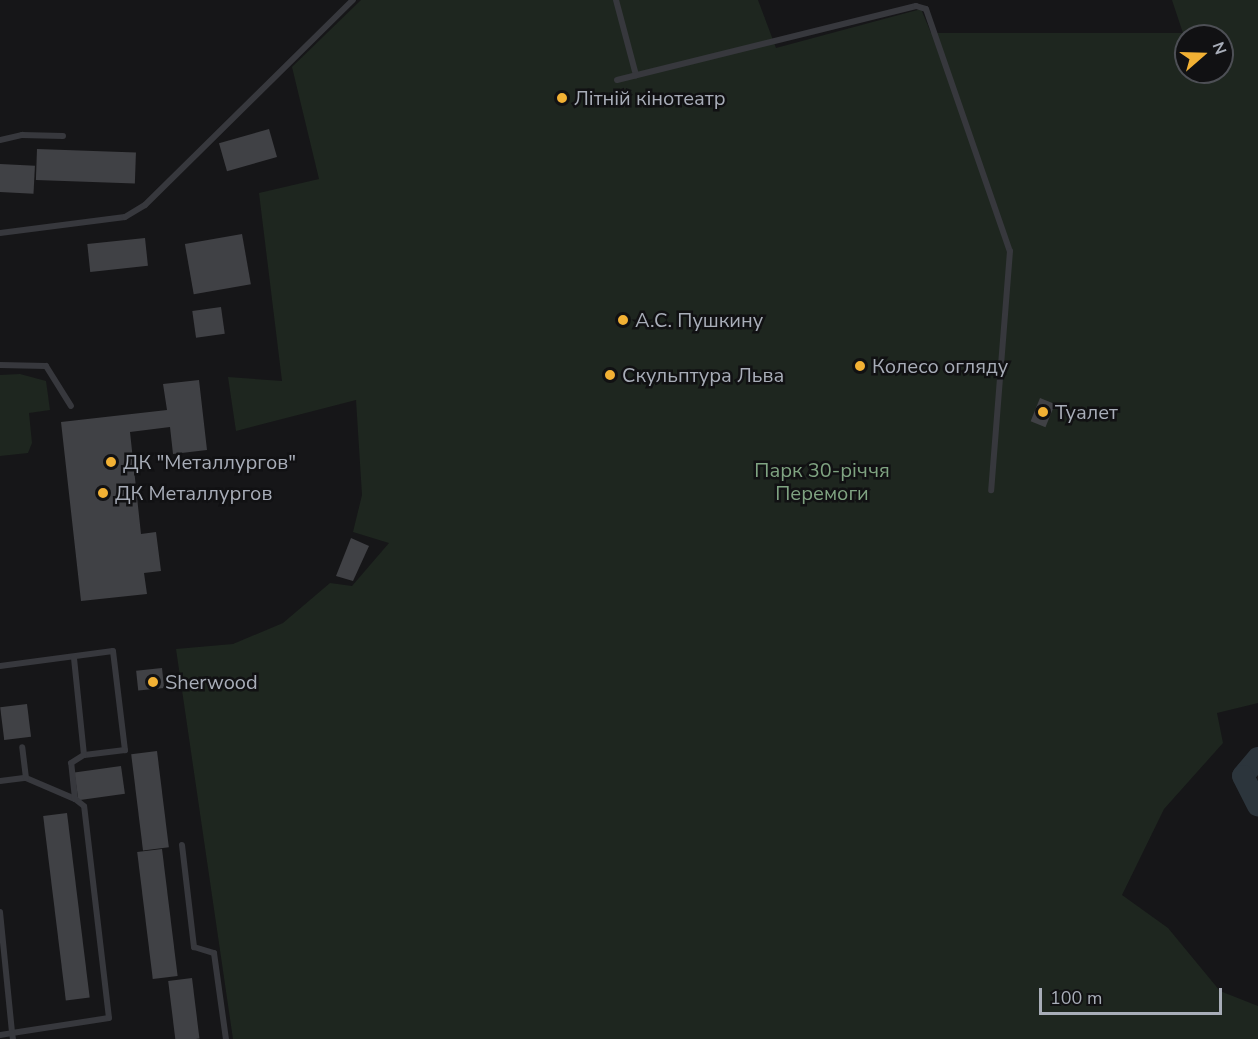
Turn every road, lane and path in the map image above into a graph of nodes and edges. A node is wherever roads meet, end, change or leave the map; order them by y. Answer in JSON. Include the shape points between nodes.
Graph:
{"nodes":[{"id":1,"x":353,"y":0,"type":"edge"},
{"id":2,"x":616,"y":0,"type":"edge"},
{"id":3,"x":636,"y":75,"type":"junction"},
{"id":4,"x":617,"y":80,"type":"dead end"},
{"id":5,"x":63,"y":136,"type":"dead end"},
{"id":6,"x":0,"y":140,"type":"edge"},
{"id":7,"x":0,"y":233,"type":"edge"},
{"id":8,"x":0,"y":365,"type":"edge"},
{"id":9,"x":71,"y":406,"type":"dead end"},
{"id":10,"x":991,"y":490,"type":"dead end"},
{"id":11,"x":74,"y":658,"type":"junction"},
{"id":12,"x":0,"y":666,"type":"edge"},
{"id":13,"x":22,"y":747,"type":"dead end"},
{"id":14,"x":84,"y":755,"type":"junction"},
{"id":15,"x":26,"y":778,"type":"junction"},
{"id":16,"x":0,"y":782,"type":"edge"},
{"id":17,"x":75,"y":799,"type":"junction"},
{"id":18,"x":182,"y":845,"type":"dead end"},
{"id":19,"x":0,"y":912,"type":"edge"},
{"id":20,"x":0,"y":1035,"type":"edge"},
{"id":21,"x":13,"y":1036,"type":"edge"},
{"id":22,"x":226,"y":1039,"type":"edge"}],
"edges":[{"from":1,"to":7,"type":"lane","via":[[145,205],[125,217]]},
{"from":2,"to":3,"type":"lane"},
{"from":3,"to":4,"type":"lane"},
{"from":3,"to":10,"type":"lane","via":[[916,6],[926,9],[1010,251]]},
{"from":5,"to":6,"type":"lane","via":[[22,135]]},
{"from":8,"to":9,"type":"lane","via":[[46,366]]},
{"from":11,"to":12,"type":"lane"},
{"from":11,"to":14,"type":"lane"},
{"from":11,"to":14,"type":"lane","via":[[113,651],[124,750]]},
{"from":13,"to":15,"type":"lane"},
{"from":14,"to":17,"type":"lane","via":[[71,763]]},
{"from":15,"to":16,"type":"lane"},
{"from":15,"to":17,"type":"lane"},
{"from":17,"to":21,"type":"lane","via":[[84,806],[109,1018]]},
{"from":18,"to":22,"type":"lane","via":[[194,946],[214,953]]},
{"from":19,"to":21,"type":"lane"},
{"from":20,"to":21,"type":"lane"}]}
